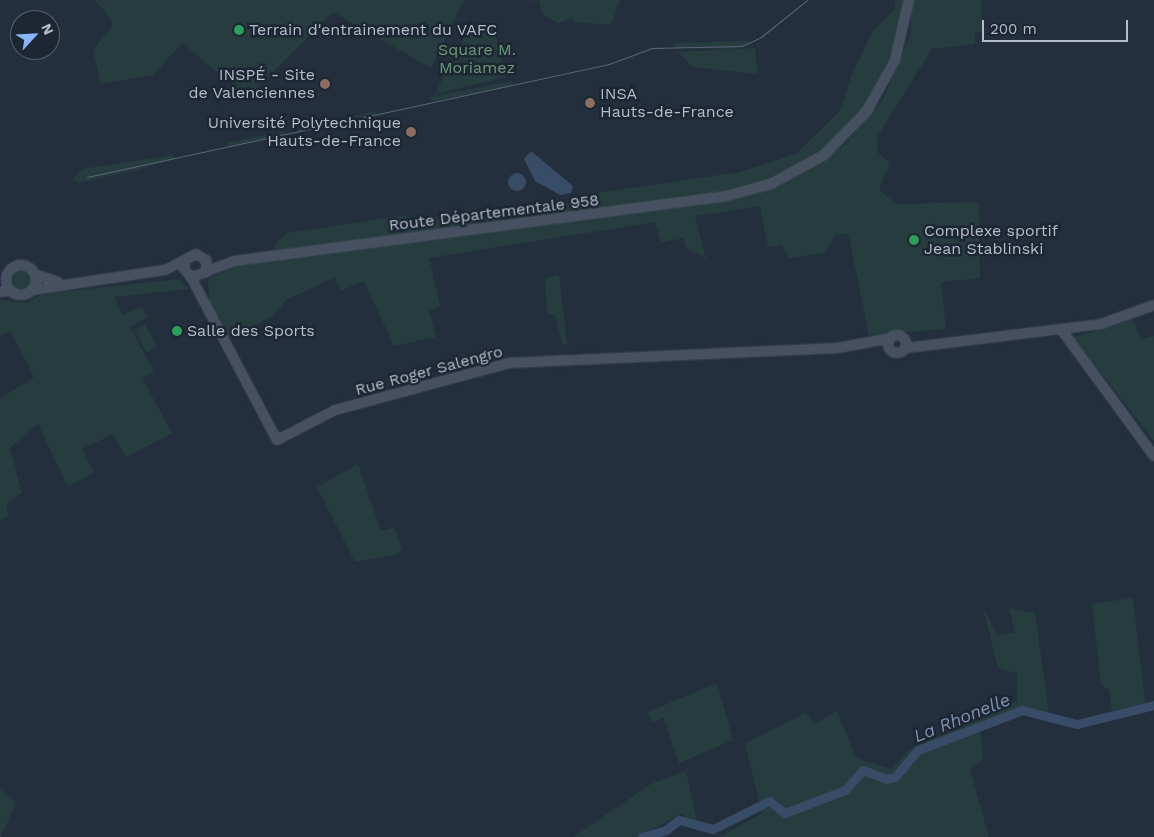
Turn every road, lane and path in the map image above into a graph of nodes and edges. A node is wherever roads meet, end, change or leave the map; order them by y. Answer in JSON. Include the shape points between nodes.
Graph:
{"nodes":[{"id":1,"x":909,"y":0,"type":"edge"},
{"id":2,"x":205,"y":258,"type":"junction"},
{"id":3,"x":185,"y":261,"type":"junction"},
{"id":4,"x":234,"y":261,"type":"junction"},
{"id":5,"x":165,"y":270,"type":"junction"},
{"id":6,"x":206,"y":273,"type":"junction"},
{"id":7,"x":35,"y":274,"type":"junction"},
{"id":8,"x":189,"y":276,"type":"junction"},
{"id":9,"x":3,"y":281,"type":"edge"},
{"id":10,"x":65,"y":283,"type":"junction"},
{"id":11,"x":32,"y":290,"type":"junction"},
{"id":12,"x":10,"y":291,"type":"junction"},
{"id":13,"x":0,"y":292,"type":"edge"},
{"id":14,"x":203,"y":300,"type":"junction"},
{"id":15,"x":1154,"y":305,"type":"edge"},
{"id":16,"x":1061,"y":329,"type":"junction"},
{"id":17,"x":902,"y":336,"type":"junction"},
{"id":18,"x":891,"y":338,"type":"junction"},
{"id":19,"x":941,"y":341,"type":"junction"},
{"id":20,"x":860,"y":347,"type":"junction"},
{"id":21,"x":906,"y":348,"type":"junction"},
{"id":22,"x":890,"y":349,"type":"junction"},
{"id":23,"x":1154,"y":456,"type":"edge"}],
"edges":[{"from":1,"to":4,"type":"street","name":"Route Départementale 958","via":[[895,60],[861,120],[816,161],[757,190]]},
{"from":2,"to":3,"type":"street","name":"Route Départementale 958","via":[[196,254]]},
{"from":2,"to":4,"type":"street","name":"Route Départementale 958"},
{"from":2,"to":6,"type":"street"},
{"from":3,"to":5,"type":"street"},
{"from":3,"to":8,"type":"street"},
{"from":4,"to":6,"type":"street","name":"Route Départementale 958"},
{"from":5,"to":8,"type":"street"},
{"from":5,"to":10,"type":"street"},
{"from":6,"to":8,"type":"street","name":"Route Départementale 958"},
{"from":6,"to":14,"type":"street"},
{"from":7,"to":9,"type":"street","via":[[18,265]]},
{"from":7,"to":10,"type":"street"},
{"from":7,"to":11,"type":"street"},
{"from":8,"to":14,"type":"street"},
{"from":9,"to":12,"type":"street"},
{"from":10,"to":11,"type":"street"},
{"from":11,"to":12,"type":"street","via":[[21,295]]},
{"from":12,"to":13,"type":"street"},
{"from":14,"to":20,"type":"street","name":"Rue Roger Salengro","via":[[277,440],[335,410],[501,365],[549,358]]},
{"from":15,"to":16,"type":"street","via":[[1108,322]]},
{"from":16,"to":19,"type":"street"},
{"from":16,"to":23,"type":"street"},
{"from":17,"to":18,"type":"street"},
{"from":17,"to":19,"type":"street"},
{"from":17,"to":21,"type":"street"},
{"from":18,"to":20,"type":"street"},
{"from":18,"to":22,"type":"street"},
{"from":19,"to":21,"type":"street"},
{"from":20,"to":22,"type":"street"},
{"from":21,"to":22,"type":"street","via":[[897,354]]}]}
